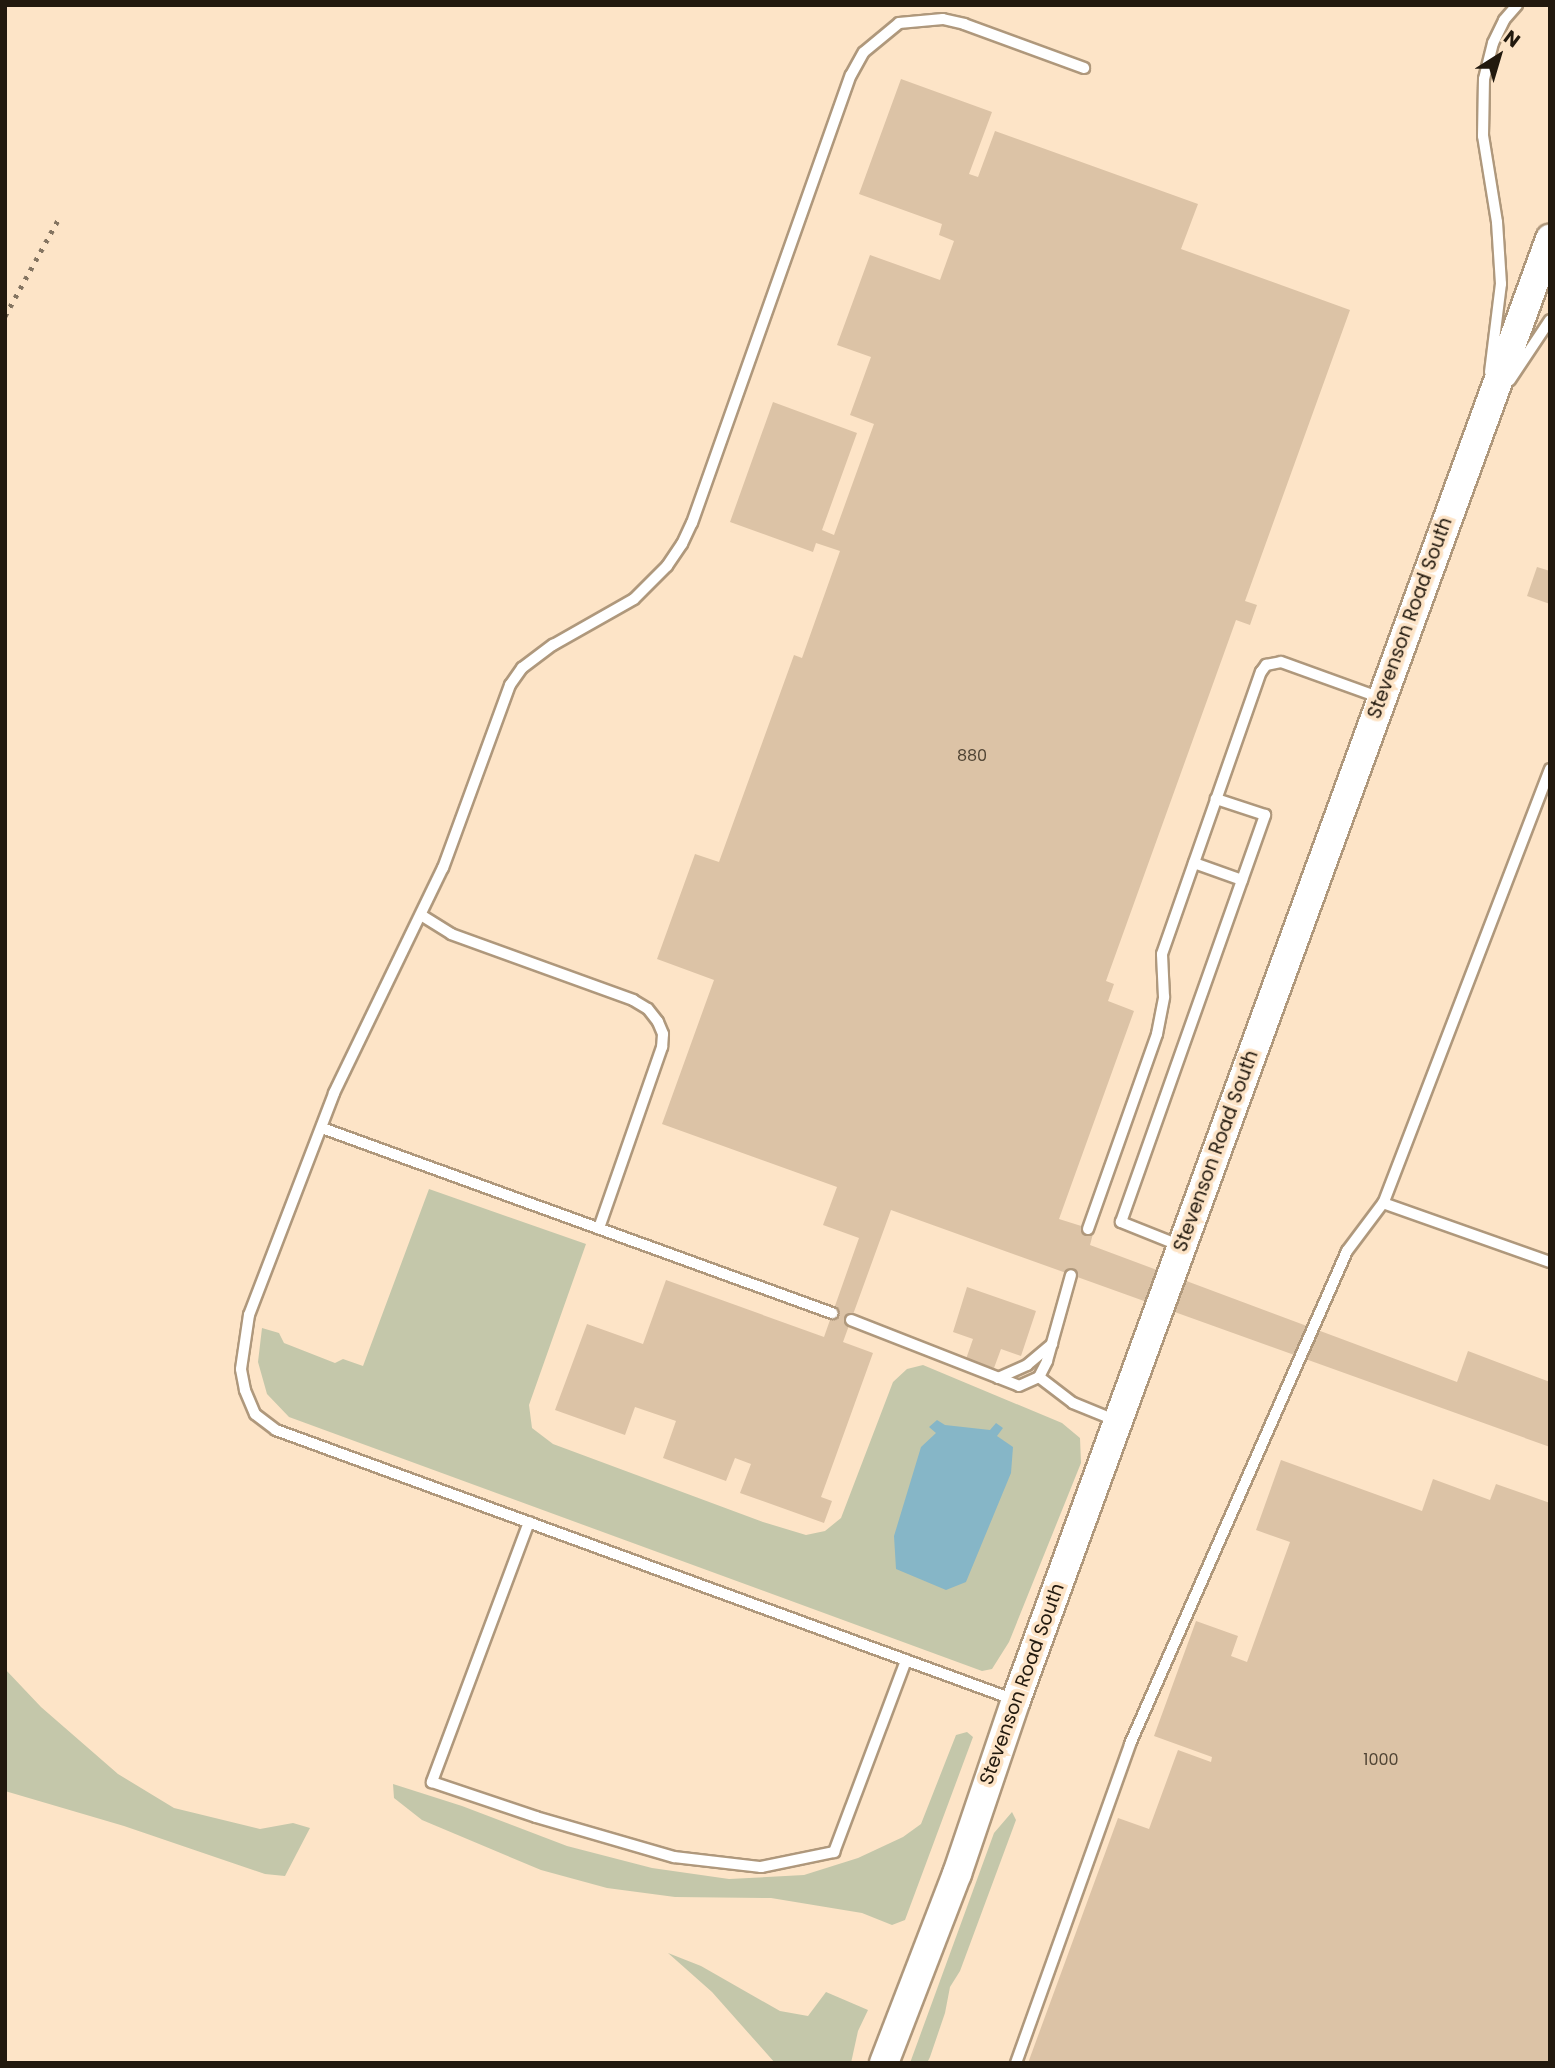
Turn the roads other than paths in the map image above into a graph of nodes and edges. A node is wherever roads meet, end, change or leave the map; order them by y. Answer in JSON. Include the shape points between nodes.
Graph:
{"nodes":[{"id":1,"x":1517,"y":5,"type":"edge"},
{"id":2,"x":1084,"y":68,"type":"dead end"},
{"id":3,"x":1550,"y":239,"type":"edge"},
{"id":4,"x":1550,"y":320,"type":"edge"},
{"id":5,"x":1483,"y":421,"type":"junction"},
{"id":6,"x":1381,"y":699,"type":"junction"},
{"id":7,"x":1550,"y":769,"type":"edge"},
{"id":8,"x":1216,"y":799,"type":"junction"},
{"id":9,"x":1194,"y":863,"type":"junction"},
{"id":10,"x":1242,"y":880,"type":"junction"},
{"id":11,"x":421,"y":915,"type":"junction"},
{"id":12,"x":321,"y":1128,"type":"junction"},
{"id":13,"x":1383,"y":1203,"type":"junction"},
{"id":14,"x":599,"y":1228,"type":"junction"},
{"id":15,"x":1088,"y":1229,"type":"dead end"},
{"id":16,"x":1181,"y":1247,"type":"junction"},
{"id":17,"x":1550,"y":1262,"type":"edge"},
{"id":18,"x":1071,"y":1275,"type":"dead end"},
{"id":19,"x":832,"y":1313,"type":"dead end"},
{"id":20,"x":851,"y":1320,"type":"dead end"},
{"id":21,"x":1052,"y":1344,"type":"junction"},
{"id":22,"x":1039,"y":1377,"type":"junction"},
{"id":23,"x":997,"y":1378,"type":"junction"},
{"id":24,"x":1118,"y":1421,"type":"junction"},
{"id":25,"x":529,"y":1522,"type":"junction"},
{"id":26,"x":906,"y":1660,"type":"junction"},
{"id":27,"x":1016,"y":1700,"type":"junction"},
{"id":28,"x":884,"y":2063,"type":"edge"},
{"id":29,"x":1016,"y":2063,"type":"edge"}],
"edges":[{"from":1,"to":5,"type":"lane","via":[[1493,43],[1484,79],[1483,136],[1497,222],[1501,284]]},
{"from":2,"to":11,"type":"lane","via":[[943,19],[899,23],[864,52],[846,88],[682,544],[634,599],[522,667],[510,685],[443,868]]},
{"from":3,"to":5,"type":"main road","name":"Stevenson Road South"},
{"from":4,"to":5,"type":"lane"},
{"from":5,"to":6,"type":"main road","name":"Stevenson Road South"},
{"from":6,"to":8,"type":"lane","via":[[1281,662],[1266,666]]},
{"from":6,"to":16,"type":"main road","name":"Stevenson Road South"},
{"from":7,"to":13,"type":"lane"},
{"from":8,"to":9,"type":"lane"},
{"from":8,"to":10,"type":"lane","via":[[1265,815]]},
{"from":9,"to":10,"type":"lane"},
{"from":9,"to":15,"type":"lane","via":[[1162,954],[1164,997],[1157,1034]]},
{"from":10,"to":16,"type":"lane","via":[[1121,1222]]},
{"from":11,"to":12,"type":"lane","via":[[358,1039]]},
{"from":11,"to":14,"type":"lane","via":[[451,934],[633,1000],[658,1022],[662,1047]]},
{"from":12,"to":14,"type":"lane"},
{"from":12,"to":25,"type":"lane","via":[[249,1315],[241,1369],[255,1414],[276,1430]]},
{"from":13,"to":17,"type":"lane"},
{"from":13,"to":29,"type":"lane","via":[[1347,1251],[1130,1744]]},
{"from":14,"to":19,"type":"lane"},
{"from":16,"to":24,"type":"main road","name":"Stevenson Road South"},
{"from":18,"to":21,"type":"lane"},
{"from":20,"to":23,"type":"lane"},
{"from":21,"to":22,"type":"lane"},
{"from":21,"to":23,"type":"lane","via":[[1027,1365]]},
{"from":22,"to":23,"type":"lane","via":[[1019,1386]]},
{"from":22,"to":24,"type":"lane","via":[[1073,1404]]},
{"from":24,"to":27,"type":"main road","name":"Stevenson Road South"},
{"from":25,"to":26,"type":"lane"},
{"from":25,"to":26,"type":"lane","via":[[432,1782],[674,1857],[761,1867],[834,1852]]},
{"from":26,"to":27,"type":"lane"},
{"from":27,"to":28,"type":"main road","name":"Stevenson Road South","via":[[957,1874]]}]}
